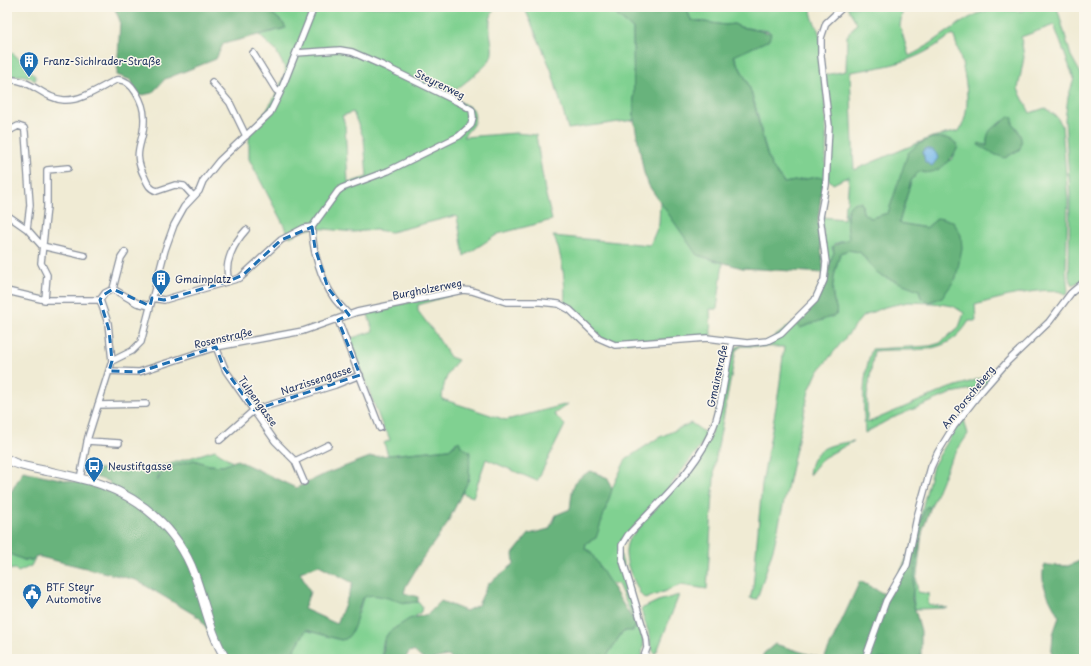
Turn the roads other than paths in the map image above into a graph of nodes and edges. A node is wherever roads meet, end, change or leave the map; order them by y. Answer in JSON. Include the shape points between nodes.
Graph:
{"nodes":[{"id":1,"x":314,"y":7,"type":"edge"},
{"id":2,"x":843,"y":7,"type":"edge"},
{"id":3,"x":252,"y":53,"type":"dead end"},
{"id":4,"x":296,"y":53,"type":"junction"},
{"id":5,"x":7,"y":80,"type":"edge"},
{"id":6,"x":212,"y":82,"type":"dead end"},
{"id":7,"x":280,"y":93,"type":"junction"},
{"id":8,"x":7,"y":132,"type":"edge"},
{"id":9,"x":246,"y":136,"type":"junction"},
{"id":10,"x":68,"y":168,"type":"dead end"},
{"id":11,"x":193,"y":196,"type":"junction"},
{"id":12,"x":7,"y":216,"type":"edge"},
{"id":13,"x":312,"y":227,"type":"junction"},
{"id":14,"x":27,"y":229,"type":"junction"},
{"id":15,"x":246,"y":230,"type":"dead end"},
{"id":16,"x":42,"y":246,"type":"junction"},
{"id":17,"x":125,"y":252,"type":"dead end"},
{"id":18,"x":85,"y":256,"type":"dead end"},
{"id":19,"x":229,"y":282,"type":"junction"},
{"id":20,"x":1084,"y":282,"type":"edge"},
{"id":21,"x":113,"y":289,"type":"junction"},
{"id":22,"x":7,"y":291,"type":"edge"},
{"id":23,"x":152,"y":298,"type":"junction"},
{"id":24,"x":45,"y":300,"type":"junction"},
{"id":25,"x":100,"y":300,"type":"junction"},
{"id":26,"x":150,"y":306,"type":"junction"},
{"id":27,"x":349,"y":315,"type":"junction"},
{"id":28,"x":338,"y":320,"type":"junction"},
{"id":29,"x":319,"y":326,"type":"joint"},
{"id":30,"x":7,"y":331,"type":"edge"},
{"id":31,"x":732,"y":342,"type":"junction"},
{"id":32,"x":216,"y":347,"type":"junction"},
{"id":33,"x":112,"y":361,"type":"junction"},
{"id":34,"x":109,"y":371,"type":"junction"},
{"id":35,"x":360,"y":375,"type":"junction"},
{"id":36,"x":98,"y":404,"type":"junction"},
{"id":37,"x":146,"y":404,"type":"dead end"},
{"id":38,"x":254,"y":410,"type":"junction"},
{"id":39,"x":380,"y":428,"type":"dead end"},
{"id":40,"x":220,"y":440,"type":"dead end"},
{"id":41,"x":87,"y":441,"type":"junction"},
{"id":42,"x":119,"y":443,"type":"dead end"},
{"id":43,"x":328,"y":445,"type":"dead end"},
{"id":44,"x":7,"y":459,"type":"edge"},
{"id":45,"x":295,"y":461,"type":"junction"},
{"id":46,"x":80,"y":478,"type":"junction"},
{"id":47,"x":304,"y":482,"type":"dead end"},
{"id":48,"x":226,"y":659,"type":"edge"},
{"id":49,"x":643,"y":659,"type":"edge"},
{"id":50,"x":865,"y":659,"type":"edge"}],
"edges":[{"from":1,"to":4,"type":"street"},
{"from":2,"to":31,"type":"street","name":"Gmainstraße","via":[[826,23],[821,38],[829,126],[826,185],[820,217],[826,262],[823,286],[812,304],[776,337]]},
{"from":3,"to":7,"type":"street"},
{"from":4,"to":7,"type":"street"},
{"from":4,"to":13,"type":"street","name":"Steyrerweg","via":[[340,50],[352,52],[462,104],[472,110],[473,117],[471,125],[459,136],[388,171],[342,188]]},
{"from":5,"to":11,"type":"street","via":[[20,80],[64,100],[79,98],[116,80],[126,81],[133,89],[144,113],[137,158],[147,183],[157,191],[180,185],[188,189]]},
{"from":6,"to":9,"type":"street","via":[[230,103]]},
{"from":7,"to":9,"type":"street","via":[[266,118]]},
{"from":8,"to":14,"type":"street","via":[[18,126],[24,128],[25,132],[30,205]]},
{"from":9,"to":11,"type":"street","via":[[219,161]]},
{"from":10,"to":16,"type":"street","via":[[47,170]]},
{"from":11,"to":23,"type":"street","via":[[184,207],[170,235]]},
{"from":12,"to":14,"type":"street"},
{"from":13,"to":19,"type":"street","via":[[304,228],[281,240],[248,272]]},
{"from":13,"to":27,"type":"street","via":[[315,248],[328,288],[334,299]]},
{"from":14,"to":16,"type":"street"},
{"from":15,"to":19,"type":"street","via":[[228,260]]},
{"from":16,"to":18,"type":"street"},
{"from":16,"to":24,"type":"street","via":[[41,263],[47,275]]},
{"from":17,"to":21,"type":"street"},
{"from":19,"to":23,"type":"street","via":[[164,300]]},
{"from":20,"to":50,"type":"street","name":"Am Porscheberg","via":[[1071,293],[1049,322],[1008,361],[946,438],[931,467],[913,529],[907,565],[886,601]]},
{"from":21,"to":25,"type":"street","via":[[105,293]]},
{"from":21,"to":26,"type":"street","via":[[137,303]]},
{"from":22,"to":24,"type":"street"},
{"from":22,"to":30,"type":"street"},
{"from":23,"to":26,"type":"street"},
{"from":24,"to":25,"type":"street"},
{"from":25,"to":33,"type":"street","via":[[108,323]]},
{"from":26,"to":33,"type":"street","via":[[141,342]]},
{"from":27,"to":28,"type":"street","name":"Burgholzerweg"},
{"from":27,"to":31,"type":"street","name":"Burgholzerweg","via":[[463,290],[506,302],[559,304],[570,310],[599,338],[611,344],[707,338]]},
{"from":28,"to":29,"type":"street","name":"Burgholzerweg"},
{"from":28,"to":35,"type":"street"},
{"from":29,"to":32,"type":"street","name":"Rosenstraße"},
{"from":31,"to":49,"type":"street","name":"Gmainstraße","via":[[719,408],[709,437],[685,474],[628,535],[622,545],[623,562],[646,638],[647,648]]},
{"from":32,"to":34,"type":"street","name":"Rosenstraße","via":[[139,372]]},
{"from":32,"to":38,"type":"street","name":"Tulpengasse","via":[[226,372]]},
{"from":33,"to":34,"type":"street"},
{"from":34,"to":36,"type":"street"},
{"from":35,"to":38,"type":"street","name":"Narzissengasse"},
{"from":35,"to":39,"type":"street"},
{"from":36,"to":37,"type":"street"},
{"from":36,"to":41,"type":"street"},
{"from":38,"to":40,"type":"street"},
{"from":38,"to":45,"type":"street","name":"Tulpengasse","via":[[279,446]]},
{"from":41,"to":42,"type":"street"},
{"from":41,"to":46,"type":"street"},
{"from":43,"to":45,"type":"street"},
{"from":44,"to":46,"type":"street","via":[[27,468]]},
{"from":45,"to":47,"type":"street","name":"Tulpengasse"},
{"from":46,"to":48,"type":"street","via":[[133,500],[153,514],[174,536],[190,564],[208,619]]}]}
